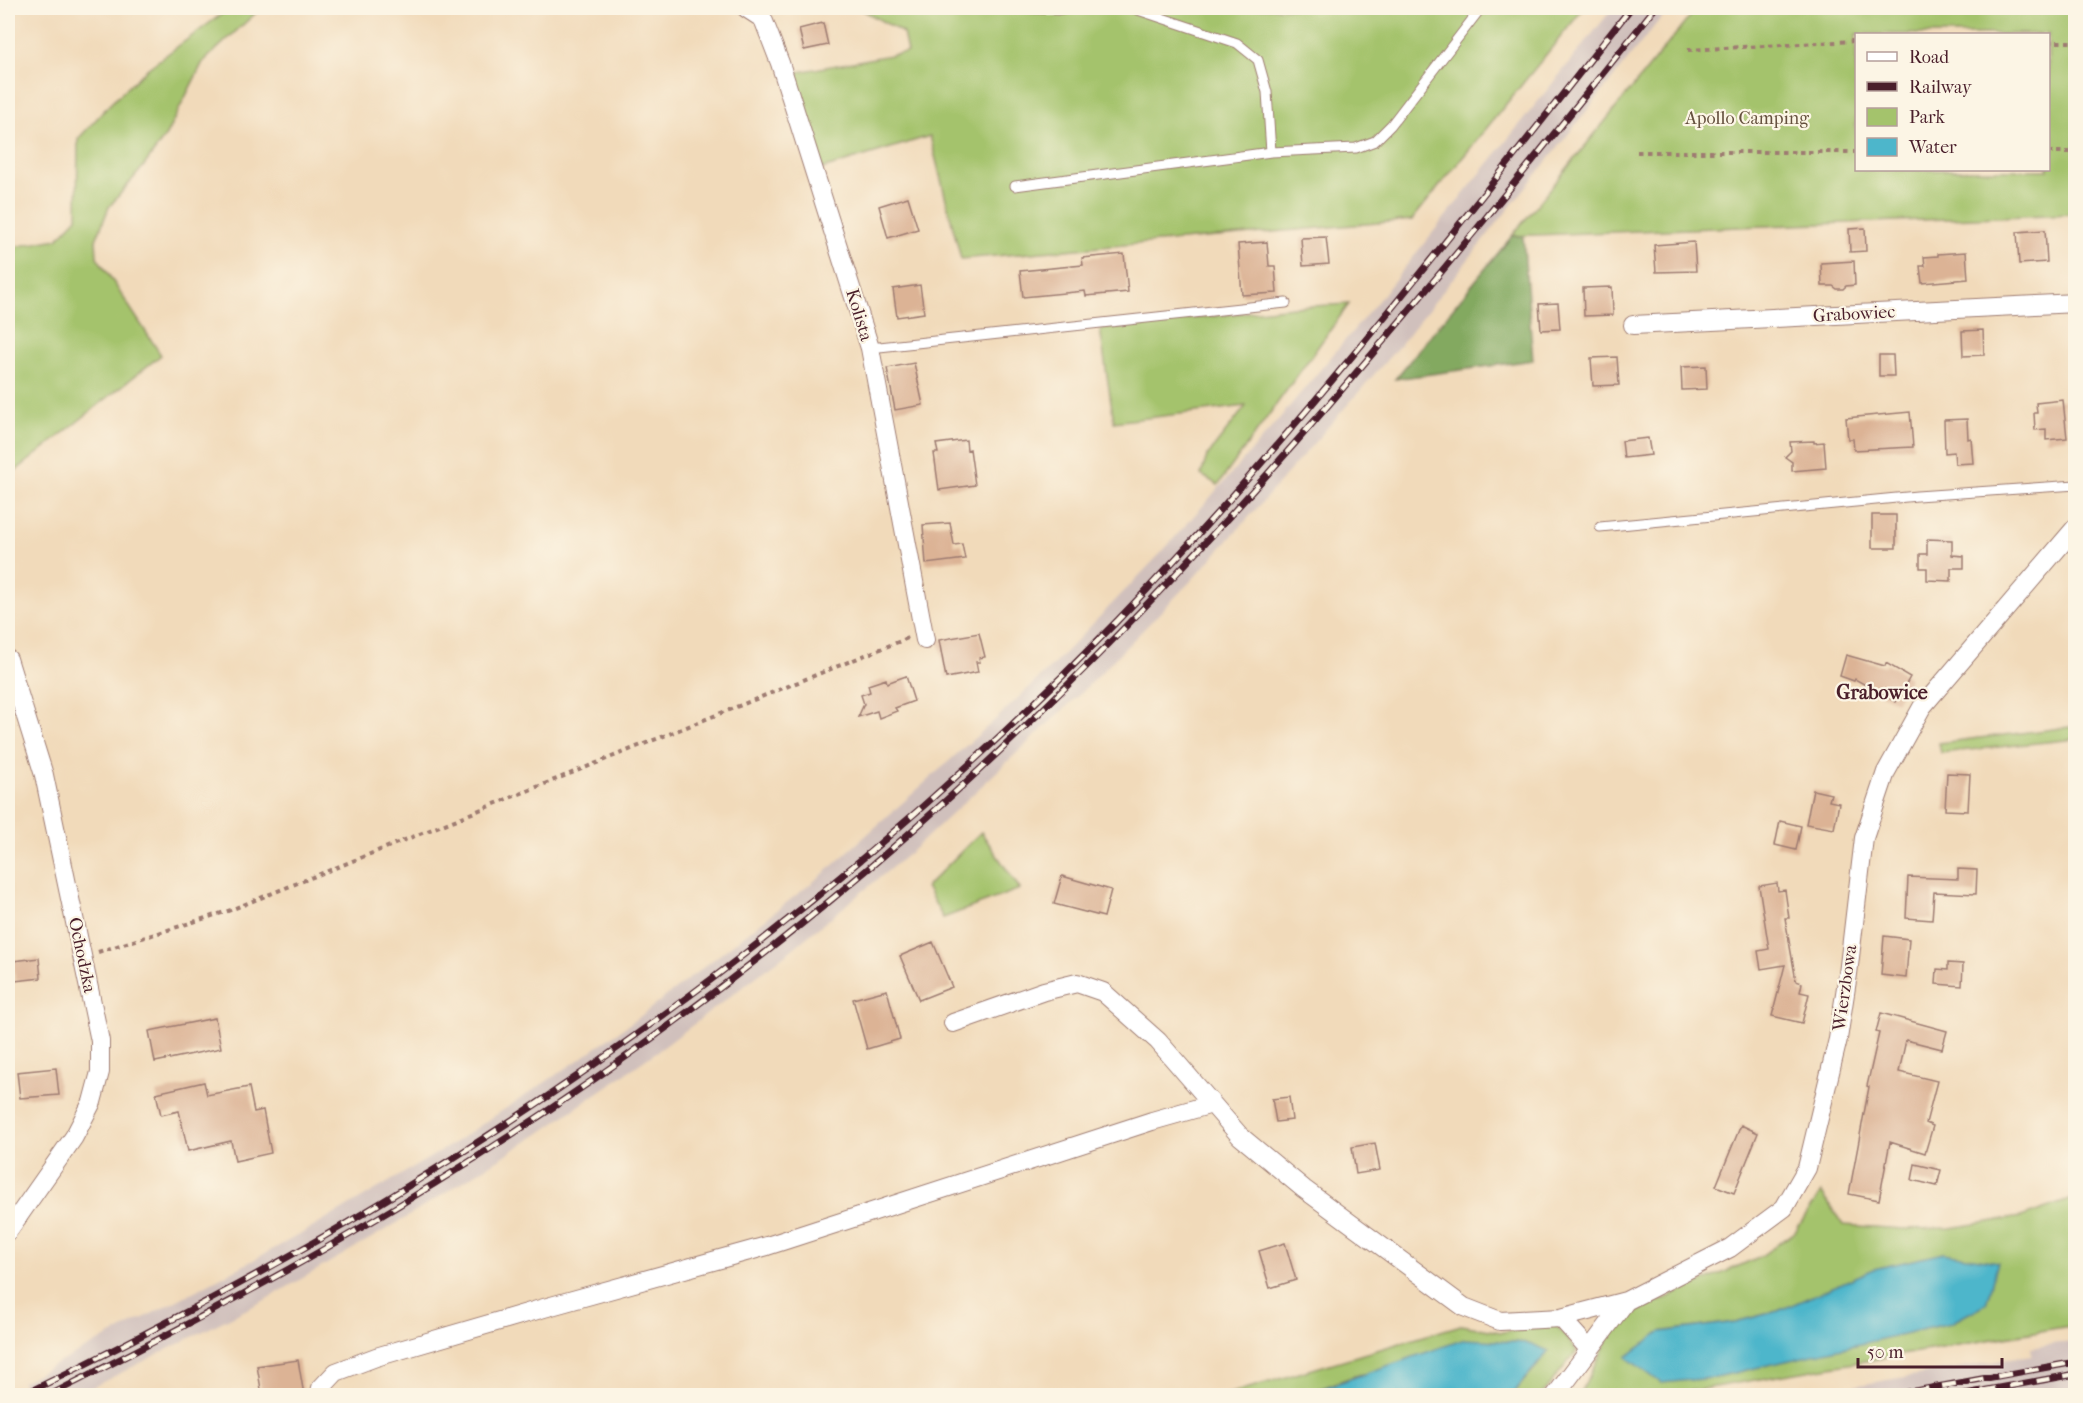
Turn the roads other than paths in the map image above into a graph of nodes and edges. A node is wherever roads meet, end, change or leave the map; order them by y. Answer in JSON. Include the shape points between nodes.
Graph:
{"nodes":[{"id":1,"x":746,"y":8,"type":"edge"},
{"id":2,"x":1019,"y":8,"type":"edge"},
{"id":3,"x":1067,"y":8,"type":"edge"},
{"id":4,"x":1132,"y":8,"type":"edge"},
{"id":5,"x":1480,"y":8,"type":"edge"},
{"id":6,"x":1271,"y":152,"type":"junction"},
{"id":7,"x":1015,"y":186,"type":"dead end"},
{"id":8,"x":1286,"y":303,"type":"dead end"},
{"id":9,"x":2076,"y":303,"type":"edge"},
{"id":10,"x":1633,"y":325,"type":"dead end"},
{"id":11,"x":870,"y":348,"type":"junction"},
{"id":12,"x":2076,"y":485,"type":"edge"},
{"id":13,"x":1600,"y":527,"type":"dead end"},
{"id":14,"x":2076,"y":527,"type":"edge"},
{"id":15,"x":924,"y":636,"type":"road end"},
{"id":16,"x":8,"y":659,"type":"edge"},
{"id":17,"x":953,"y":1023,"type":"dead end"},
{"id":18,"x":1212,"y":1104,"type":"junction"},
{"id":19,"x":8,"y":1231,"type":"edge"},
{"id":20,"x":1626,"y":1300,"type":"junction"},
{"id":21,"x":1561,"y":1318,"type":"junction"},
{"id":22,"x":1589,"y":1349,"type":"junction"},
{"id":23,"x":320,"y":1395,"type":"edge"},
{"id":24,"x":1555,"y":1395,"type":"edge"}],
"edges":[{"from":1,"to":11,"type":"street","name":"Kolista","via":[[763,19],[780,63]]},
{"from":2,"to":3,"type":"lane"},
{"from":4,"to":6,"type":"lane","via":[[1236,43],[1258,60],[1267,92]]},
{"from":5,"to":6,"type":"lane","via":[[1375,141],[1356,148]]},
{"from":6,"to":7,"type":"lane"},
{"from":8,"to":11,"type":"lane"},
{"from":9,"to":10,"type":"street","name":"Grabowiec"},
{"from":11,"to":15,"type":"street","name":"Kolista"},
{"from":12,"to":13,"type":"lane","via":[[1917,496]]},
{"from":14,"to":20,"type":"street","name":"Wierzbowa","via":[[1922,707],[1886,772],[1864,838],[1838,1038],[1807,1168],[1784,1208],[1730,1248]]},
{"from":16,"to":19,"type":"street","name":"Ochodzka","via":[[44,775],[100,1041],[100,1072],[92,1102],[74,1137]]},
{"from":17,"to":18,"type":"street","via":[[1077,983],[1103,992],[1158,1041]]},
{"from":18,"to":21,"type":"street","via":[[1240,1136],[1304,1189],[1464,1307],[1500,1321]]},
{"from":18,"to":23,"type":"street","via":[[767,1246],[375,1357],[336,1372],[321,1388]]},
{"from":20,"to":21,"type":"street"},
{"from":20,"to":22,"type":"street","name":"Wierzbowa"},
{"from":21,"to":22,"type":"street"},
{"from":22,"to":24,"type":"street","name":"Wierzbowa"}]}
